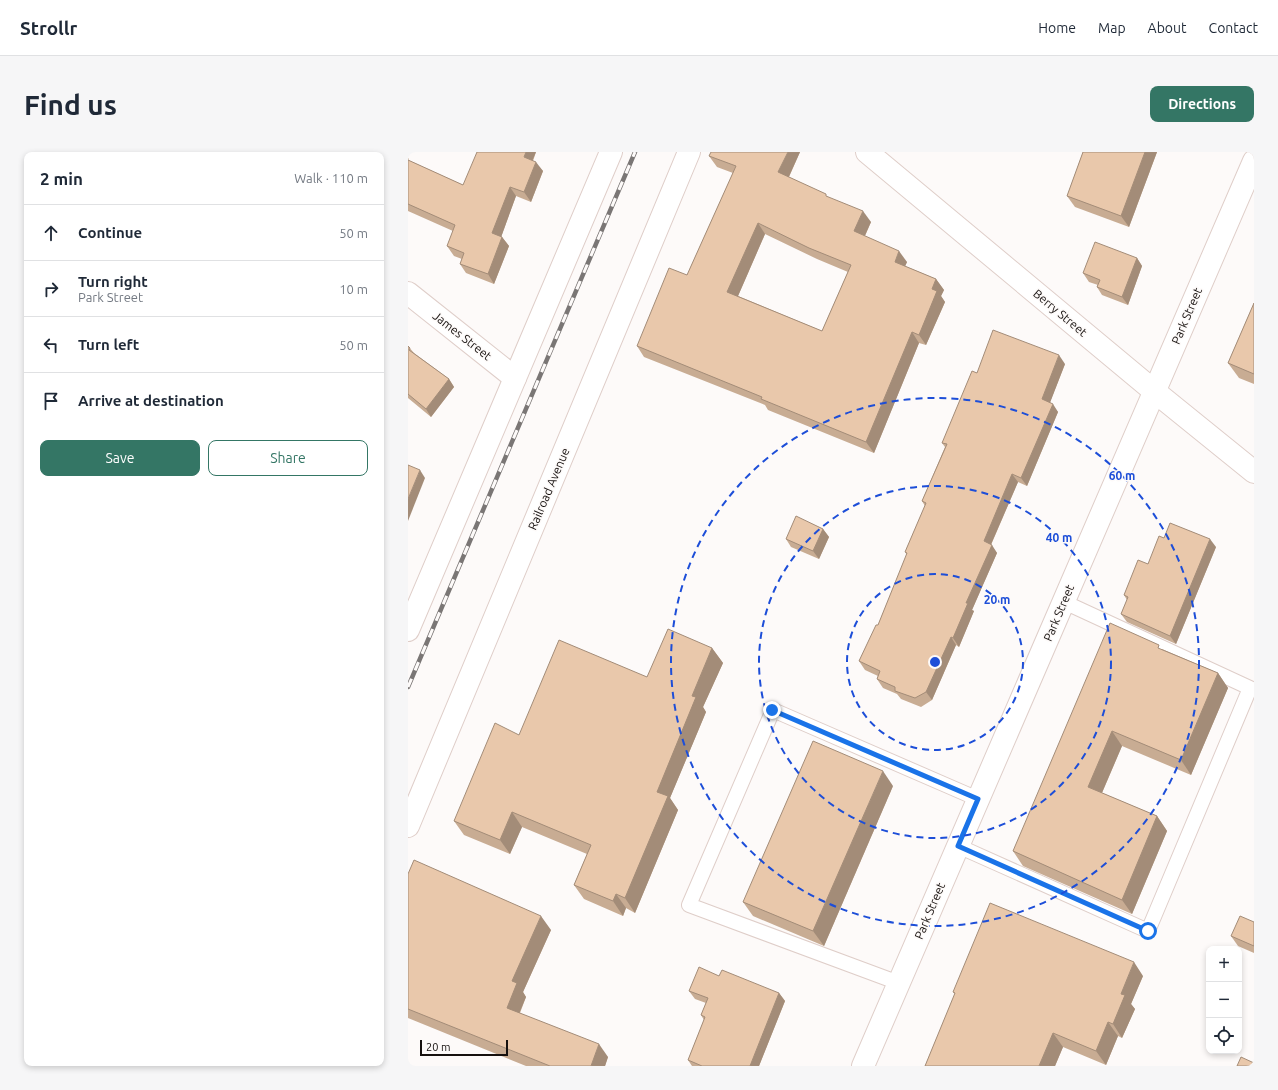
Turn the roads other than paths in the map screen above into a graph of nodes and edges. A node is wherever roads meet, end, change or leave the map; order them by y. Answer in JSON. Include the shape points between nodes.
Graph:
{"nodes":[{"id":1,"x":611,"y":152,"type":"edge"},
{"id":2,"x":690,"y":152,"type":"edge"},
{"id":3,"x":867,"y":152,"type":"edge"},
{"id":4,"x":1254,"y":161,"type":"edge"},
{"id":5,"x":408,"y":293,"type":"edge"},
{"id":6,"x":515,"y":378,"type":"junction"},
{"id":7,"x":1154,"y":391,"type":"junction"},
{"id":8,"x":1254,"y":472,"type":"edge"},
{"id":9,"x":1064,"y":602,"type":"junction"},
{"id":10,"x":408,"y":630,"type":"edge"},
{"id":11,"x":978,"y":799,"type":"junction"},
{"id":12,"x":408,"y":826,"type":"edge"},
{"id":13,"x":958,"y":846,"type":"junction"},
{"id":14,"x":899,"y":983,"type":"junction"},
{"id":15,"x":863,"y":1066,"type":"edge"}],
"edges":[{"from":1,"to":6,"type":"street"},
{"from":2,"to":12,"type":"street","name":"Railroad Avenue"},
{"from":3,"to":7,"type":"street","name":"Berry Street"},
{"from":4,"to":7,"type":"street","name":"Park Street"},
{"from":5,"to":6,"type":"street","name":"James Street"},
{"from":6,"to":10,"type":"street"},
{"from":7,"to":8,"type":"street","name":"Berry Street"},
{"from":7,"to":9,"type":"street","name":"Park Street"},
{"from":9,"to":11,"type":"street","name":"Park Street"},
{"from":9,"to":13,"type":"lane","via":[[1250,688],[1148,931]]},
{"from":11,"to":13,"type":"street","name":"Park Street"},
{"from":11,"to":14,"type":"lane","via":[[772,710],[689,905]]},
{"from":13,"to":14,"type":"street","name":"Park Street"},
{"from":14,"to":15,"type":"street","name":"Park Street"}]}
